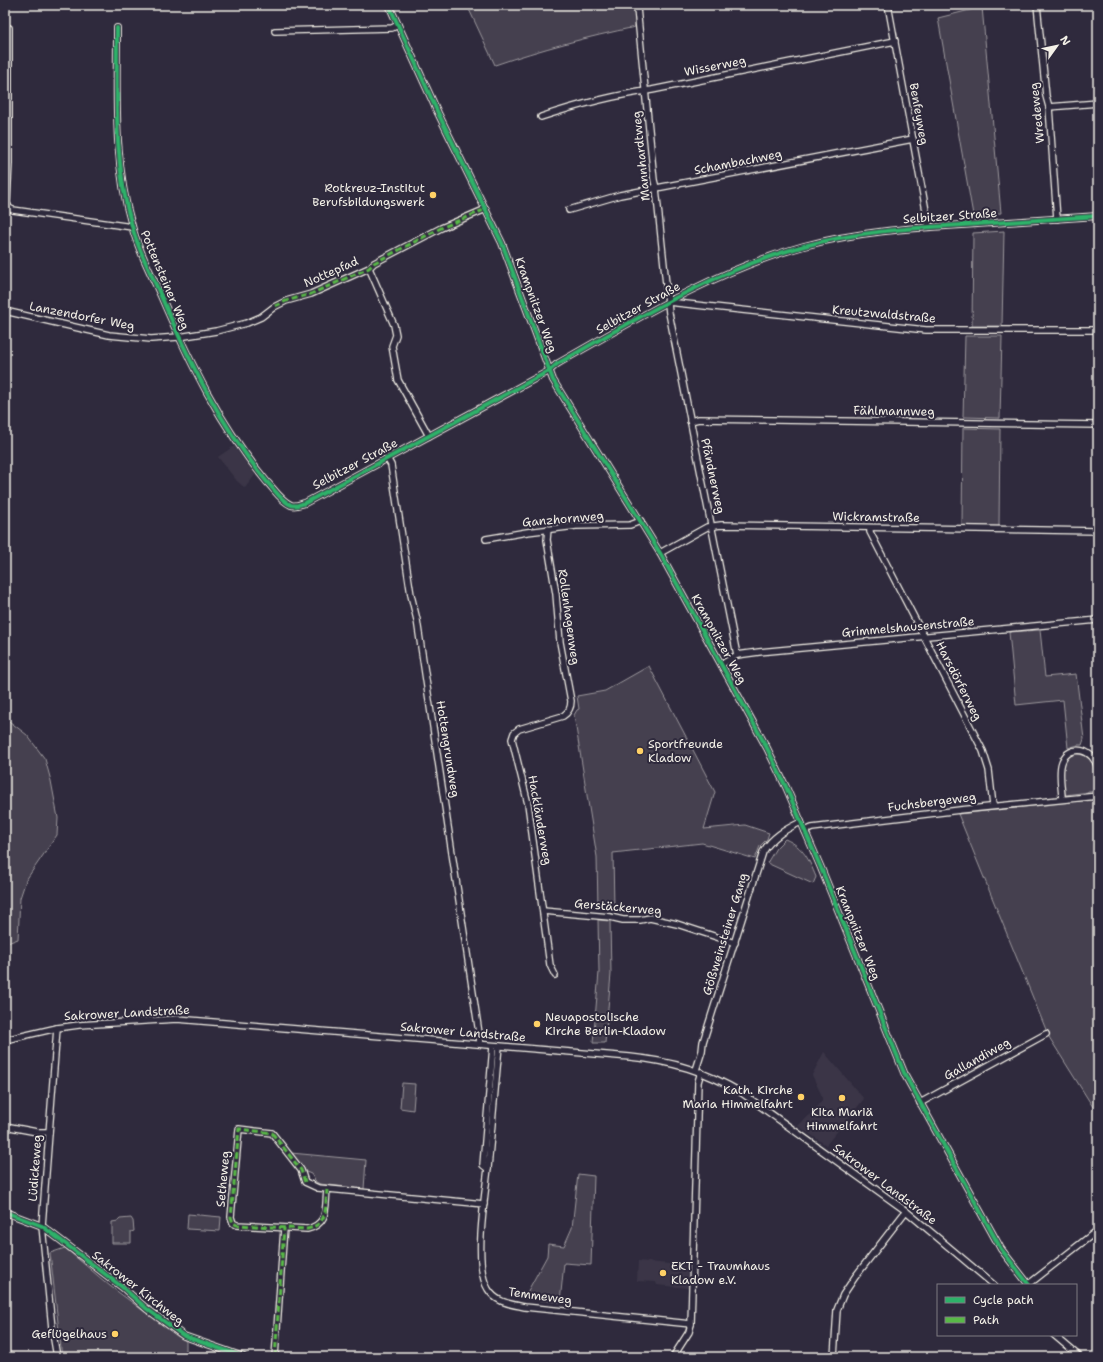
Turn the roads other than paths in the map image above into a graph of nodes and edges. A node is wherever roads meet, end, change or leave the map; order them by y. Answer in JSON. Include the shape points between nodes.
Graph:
{"nodes":[{"id":1,"x":389,"y":5,"type":"edge"},
{"id":2,"x":888,"y":5,"type":"edge"},
{"id":3,"x":1038,"y":5,"type":"edge"},
{"id":4,"x":638,"y":7,"type":"edge"},
{"id":5,"x":398,"y":25,"type":"junction"},
{"id":6,"x":9,"y":28,"type":"dead end"},
{"id":7,"x":117,"y":28,"type":"dead end"},
{"id":8,"x":275,"y":31,"type":"dead end"},
{"id":9,"x":895,"y":41,"type":"junction"},
{"id":10,"x":645,"y":91,"type":"junction"},
{"id":11,"x":1098,"y":103,"type":"edge"},
{"id":12,"x":1049,"y":107,"type":"junction"},
{"id":13,"x":541,"y":117,"type":"dead end"},
{"id":14,"x":913,"y":139,"type":"junction"},
{"id":15,"x":656,"y":188,"type":"junction"},
{"id":16,"x":486,"y":209,"type":"junction"},
{"id":17,"x":569,"y":210,"type":"dead end"},
{"id":18,"x":1098,"y":216,"type":"edge"},
{"id":19,"x":1057,"y":219,"type":"junction"},
{"id":20,"x":132,"y":227,"type":"junction"},
{"id":21,"x":929,"y":227,"type":"junction"},
{"id":22,"x":369,"y":268,"type":"junction"},
{"id":23,"x":668,"y":302,"type":"junction"},
{"id":24,"x":5,"y":311,"type":"edge"},
{"id":25,"x":1098,"y":330,"type":"edge"},
{"id":26,"x":179,"y":337,"type":"junction"},
{"id":27,"x":549,"y":371,"type":"junction"},
{"id":28,"x":690,"y":420,"type":"junction"},
{"id":29,"x":1098,"y":425,"type":"edge"},
{"id":30,"x":429,"y":436,"type":"junction"},
{"id":31,"x":387,"y":458,"type":"junction"},
{"id":32,"x":292,"y":506,"type":"joint"},
{"id":33,"x":641,"y":521,"type":"junction"},
{"id":34,"x":712,"y":526,"type":"junction"},
{"id":35,"x":870,"y":528,"type":"junction"},
{"id":36,"x":548,"y":530,"type":"junction"},
{"id":37,"x":1098,"y":531,"type":"edge"},
{"id":38,"x":486,"y":539,"type":"dead end"},
{"id":39,"x":660,"y":553,"type":"junction"},
{"id":40,"x":1098,"y":620,"type":"edge"},
{"id":41,"x":924,"y":636,"type":"junction"},
{"id":42,"x":737,"y":655,"type":"junction"},
{"id":43,"x":722,"y":664,"type":"junction"},
{"id":44,"x":571,"y":707,"type":"joint"},
{"id":45,"x":1098,"y":770,"type":"edge"},
{"id":46,"x":1098,"y":796,"type":"edge"},
{"id":47,"x":1062,"y":799,"type":"junction"},
{"id":48,"x":993,"y":806,"type":"junction"},
{"id":49,"x":801,"y":822,"type":"junction"},
{"id":50,"x":805,"y":831,"type":"junction"},
{"id":51,"x":544,"y":911,"type":"junction"},
{"id":52,"x":735,"y":943,"type":"junction"},
{"id":53,"x":555,"y":975,"type":"dead end"},
{"id":54,"x":57,"y":1028,"type":"junction"},
{"id":55,"x":1046,"y":1034,"type":"dead end"},
{"id":56,"x":5,"y":1040,"type":"edge"},
{"id":57,"x":480,"y":1044,"type":"junction"},
{"id":58,"x":496,"y":1046,"type":"junction"},
{"id":59,"x":698,"y":1071,"type":"junction"},
{"id":60,"x":920,"y":1103,"type":"junction"},
{"id":61,"x":5,"y":1126,"type":"edge"},
{"id":62,"x":49,"y":1132,"type":"junction"},
{"id":63,"x":326,"y":1190,"type":"junction"},
{"id":64,"x":484,"y":1204,"type":"junction"},
{"id":65,"x":906,"y":1211,"type":"junction"},
{"id":66,"x":5,"y":1212,"type":"edge"},
{"id":67,"x":42,"y":1226,"type":"junction"},
{"id":68,"x":284,"y":1228,"type":"junction"},
{"id":69,"x":1098,"y":1230,"type":"edge"},
{"id":70,"x":993,"y":1284,"type":"edge"},
{"id":71,"x":1029,"y":1284,"type":"edge"},
{"id":72,"x":691,"y":1324,"type":"junction"},
{"id":73,"x":1058,"y":1336,"type":"edge"},
{"id":74,"x":57,"y":1357,"type":"edge"},
{"id":75,"x":244,"y":1357,"type":"edge"},
{"id":76,"x":275,"y":1357,"type":"edge"},
{"id":77,"x":673,"y":1357,"type":"edge"},
{"id":78,"x":834,"y":1357,"type":"edge"},
{"id":79,"x":1079,"y":1357,"type":"edge"}],
"edges":[{"from":1,"to":5,"type":"street","name":"Krampnitzer Weg"},
{"from":2,"to":9,"type":"street","name":"Benfeyweg"},
{"from":3,"to":12,"type":"street","name":"Wredeweg"},
{"from":4,"to":10,"type":"street","name":"Mannhardtweg"},
{"from":5,"to":8,"type":"street","via":[[392,28]]},
{"from":5,"to":16,"type":"street","name":"Krampnitzer Weg"},
{"from":6,"to":20,"type":"street","via":[[9,208]]},
{"from":7,"to":20,"type":"street","name":"Pottensteiner Weg","via":[[118,142]]},
{"from":9,"to":10,"type":"street","name":"Wisserweg"},
{"from":9,"to":14,"type":"street","name":"Benfeyweg"},
{"from":10,"to":13,"type":"street","name":"Wisserweg","via":[[588,102]]},
{"from":10,"to":15,"type":"street","name":"Mannhardtweg"},
{"from":11,"to":12,"type":"street"},
{"from":12,"to":19,"type":"street","name":"Wredeweg"},
{"from":14,"to":15,"type":"street","name":"Schambachweg"},
{"from":14,"to":21,"type":"street","name":"Benfeyweg"},
{"from":15,"to":17,"type":"street","name":"Schambachweg","via":[[620,195]]},
{"from":15,"to":23,"type":"street","name":"Mannhardtweg"},
{"from":16,"to":22,"type":"street","name":"Nottepfad","via":[[429,234]]},
{"from":16,"to":27,"type":"street","name":"Krampnitzer Weg","via":[[516,277]]},
{"from":18,"to":19,"type":"street","name":"Selbitzer Straße"},
{"from":19,"to":21,"type":"street","name":"Selbitzer Straße"},
{"from":20,"to":26,"type":"street","name":"Pottensteiner Weg"},
{"from":21,"to":23,"type":"street","name":"Selbitzer Straße","via":[[836,238],[804,246],[723,275]]},
{"from":22,"to":26,"type":"street","name":"Nottepfad","via":[[311,294],[286,301],[247,323]]},
{"from":22,"to":30,"type":"street","via":[[394,325],[396,335],[392,346],[398,380]]},
{"from":23,"to":25,"type":"street","name":"Kreutzwaldstraße","via":[[926,330]]},
{"from":23,"to":27,"type":"street","name":"Selbitzer Straße","via":[[562,361]]},
{"from":23,"to":28,"type":"street","name":"Pfändnerweg"},
{"from":24,"to":26,"type":"street","name":"Lanzendorfer Weg","via":[[109,335],[150,339]]},
{"from":26,"to":32,"type":"street","name":"Pottensteiner Weg","via":[[202,385],[226,426],[258,471]]},
{"from":27,"to":30,"type":"street","name":"Selbitzer Straße"},
{"from":27,"to":33,"type":"street","name":"Krampnitzer Weg"},
{"from":28,"to":29,"type":"street","name":"Fählmannweg"},
{"from":28,"to":34,"type":"street","name":"Pfändnerweg"},
{"from":30,"to":31,"type":"street","name":"Selbitzer Straße"},
{"from":31,"to":32,"type":"street","name":"Selbitzer Straße","via":[[305,503]]},
{"from":31,"to":57,"type":"street","name":"Hottengrundweg","via":[[391,465],[417,620]]},
{"from":33,"to":36,"type":"street","name":"Ganzhornweg","via":[[630,525],[576,526]]},
{"from":33,"to":39,"type":"street","name":"Krampnitzer Weg"},
{"from":34,"to":35,"type":"street","name":"Wickramstraße"},
{"from":34,"to":39,"type":"street","name":"Wickramstraße"},
{"from":34,"to":42,"type":"street","name":"Pfändnerweg"},
{"from":35,"to":37,"type":"street","name":"Wickramstraße"},
{"from":35,"to":41,"type":"street","name":"Harsdörferweg"},
{"from":36,"to":38,"type":"street","name":"Ganzhornweg"},
{"from":36,"to":44,"type":"street","name":"Rollenhagenweg","via":[[547,540]]},
{"from":39,"to":43,"type":"street","name":"Krampnitzer Weg"},
{"from":40,"to":41,"type":"street","name":"Grimmelshausenstraße"},
{"from":41,"to":42,"type":"street","name":"Grimmelshausenstraße"},
{"from":41,"to":48,"type":"street","name":"Harsdörferweg","via":[[983,751],[989,770]]},
{"from":42,"to":43,"type":"street","name":"Grimmelshausenstraße"},
{"from":43,"to":49,"type":"street","name":"Krampnitzer Weg","via":[[771,755]]},
{"from":44,"to":51,"type":"street","name":"Hackländerweg","via":[[563,716],[519,729],[512,735],[528,804]]},
{"from":45,"to":47,"type":"street","via":[[1097,763],[1089,753],[1076,751],[1065,756],[1060,768]]},
{"from":46,"to":47,"type":"street","name":"Fuchsbergeweg"},
{"from":47,"to":48,"type":"street","name":"Fuchsbergeweg"},
{"from":48,"to":50,"type":"street","name":"Fuchsbergeweg","via":[[812,828]]},
{"from":49,"to":50,"type":"street","name":"Krampnitzer Weg"},
{"from":49,"to":52,"type":"street","name":"Gößweinsteiner Gang","via":[[783,831],[763,852]]},
{"from":50,"to":60,"type":"street","name":"Krampnitzer Weg","via":[[893,1049]]},
{"from":51,"to":52,"type":"street","name":"Gerstäckerweg","via":[[623,920],[650,918]]},
{"from":51,"to":53,"type":"street","name":"Hackländerweg","via":[[550,965]]},
{"from":52,"to":59,"type":"street","name":"Gößweinsteiner Gang"},
{"from":54,"to":56,"type":"street","name":"Sakrower Landstraße"},
{"from":54,"to":57,"type":"street","name":"Sakrower Landstraße","via":[[134,1021],[194,1020]]},
{"from":54,"to":62,"type":"street","name":"Lüdickeweg"},
{"from":55,"to":60,"type":"street","name":"Gallandiweg"},
{"from":57,"to":58,"type":"street","name":"Sakrower Landstraße"},
{"from":58,"to":59,"type":"street","name":"Sakrower Landstraße","via":[[650,1059]]},
{"from":58,"to":64,"type":"street","name":"Temmeweg"},
{"from":59,"to":65,"type":"street","name":"Sakrower Landstraße","via":[[742,1093]]},
{"from":59,"to":72,"type":"street","name":"Gößweinsteiner Gang"},
{"from":60,"to":71,"type":"street","name":"Krampnitzer Weg","via":[[1001,1249]]},
{"from":61,"to":62,"type":"street"},
{"from":62,"to":67,"type":"street","name":"Lüdickeweg"},
{"from":63,"to":64,"type":"street","name":"Setheweg"},
{"from":63,"to":68,"type":"street","name":"Setheweg","via":[[323,1220],[314,1228]]},
{"from":63,"to":68,"type":"street","name":"Setheweg","via":[[305,1182],[301,1170],[272,1133],[239,1129],[232,1222],[237,1225]]},
{"from":64,"to":72,"type":"street","name":"Temmeweg","via":[[482,1273],[488,1289],[498,1300],[525,1307]]},
{"from":65,"to":70,"type":"street","name":"Sakrower Landstraße"},
{"from":65,"to":78,"type":"street","via":[[843,1295],[836,1310]]},
{"from":66,"to":67,"type":"street","name":"Sakrower Kirchweg"},
{"from":67,"to":74,"type":"street","name":"Lüdickeweg"},
{"from":67,"to":75,"type":"street","name":"Sakrower Kirchweg","via":[[178,1332],[195,1341]]},
{"from":68,"to":76,"type":"street"},
{"from":69,"to":71,"type":"street"},
{"from":72,"to":77,"type":"street","name":"Gößweinsteiner Gang","via":[[689,1332]]},
{"from":73,"to":79,"type":"street"}]}
